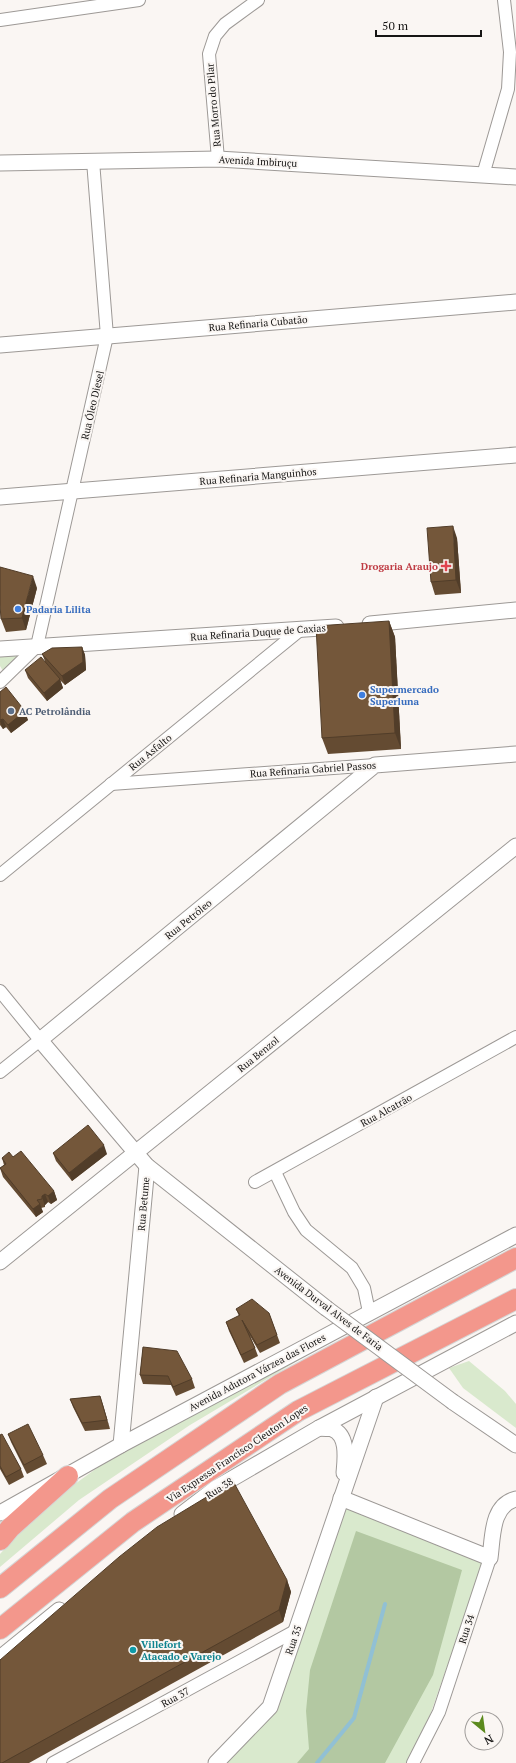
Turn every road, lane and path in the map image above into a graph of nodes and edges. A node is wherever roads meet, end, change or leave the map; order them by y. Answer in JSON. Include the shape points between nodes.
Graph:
{"nodes":[{"id":1,"x":139,"y":0,"type":"edge"},
{"id":2,"x":258,"y":0,"type":"edge"},
{"id":3,"x":504,"y":0,"type":"edge"},
{"id":4,"x":0,"y":20,"type":"edge"},
{"id":5,"x":218,"y":159,"type":"junction"},
{"id":6,"x":93,"y":161,"type":"junction"},
{"id":7,"x":0,"y":164,"type":"edge"},
{"id":8,"x":483,"y":175,"type":"junction"},
{"id":9,"x":516,"y":178,"type":"edge"},
{"id":10,"x":516,"y":302,"type":"edge"},
{"id":11,"x":108,"y":336,"type":"junction"},
{"id":12,"x":0,"y":345,"type":"edge"},
{"id":13,"x":516,"y":455,"type":"edge"},
{"id":14,"x":72,"y":491,"type":"junction"},
{"id":15,"x":0,"y":497,"type":"edge"},
{"id":16,"x":516,"y":610,"type":"edge"},
{"id":17,"x":300,"y":630,"type":"junction"},
{"id":18,"x":37,"y":646,"type":"junction"},
{"id":19,"x":0,"y":649,"type":"edge"},
{"id":20,"x":0,"y":682,"type":"edge"},
{"id":21,"x":516,"y":754,"type":"edge"},
{"id":22,"x":375,"y":765,"type":"junction"},
{"id":23,"x":111,"y":784,"type":"junction"},
{"id":24,"x":516,"y":846,"type":"edge"},
{"id":25,"x":0,"y":875,"type":"edge"},
{"id":26,"x":0,"y":991,"type":"edge"},
{"id":27,"x":516,"y":1037,"type":"edge"},
{"id":28,"x":40,"y":1040,"type":"junction"},
{"id":29,"x":0,"y":1072,"type":"edge"},
{"id":30,"x":136,"y":1153,"type":"junction"},
{"id":31,"x":147,"y":1166,"type":"junction"},
{"id":32,"x":275,"y":1172,"type":"junction"},
{"id":33,"x":255,"y":1182,"type":"dead end"},
{"id":34,"x":516,"y":1235,"type":"edge"},
{"id":35,"x":516,"y":1258,"type":"edge"},
{"id":36,"x":0,"y":1262,"type":"edge"},
{"id":37,"x":516,"y":1299,"type":"edge"},
{"id":38,"x":368,"y":1312,"type":"junction"},
{"id":39,"x":516,"y":1323,"type":"edge"},
{"id":40,"x":376,"y":1397,"type":"junction"},
{"id":41,"x":319,"y":1428,"type":"junction"},
{"id":42,"x":121,"y":1445,"type":"junction"},
{"id":43,"x":516,"y":1445,"type":"edge"},
{"id":44,"x":68,"y":1476,"type":"junction"},
{"id":45,"x":340,"y":1498,"type":"junction"},
{"id":46,"x":516,"y":1499,"type":"edge"},
{"id":47,"x":0,"y":1513,"type":"edge"},
{"id":48,"x":168,"y":1524,"type":"edge"},
{"id":49,"x":0,"y":1540,"type":"edge"},
{"id":50,"x":490,"y":1558,"type":"junction"},
{"id":51,"x":0,"y":1588,"type":"edge"},
{"id":52,"x":72,"y":1600,"type":"edge"},
{"id":53,"x":0,"y":1629,"type":"edge"},
{"id":54,"x":297,"y":1630,"type":"junction"},
{"id":55,"x":0,"y":1658,"type":"edge"},
{"id":56,"x":53,"y":1763,"type":"edge"},
{"id":57,"x":216,"y":1763,"type":"edge"},
{"id":58,"x":413,"y":1763,"type":"edge"}],
"edges":[{"from":1,"to":4,"type":"street"},
{"from":2,"to":5,"type":"street","name":"Rua Morro do Pilar","via":[[226,24],[215,36],[209,54]]},
{"from":3,"to":8,"type":"street","via":[[510,52],[508,89]]},
{"from":5,"to":6,"type":"street","name":"Avenida Imbiruçu"},
{"from":5,"to":8,"type":"street","name":"Avenida Imbiruçu"},
{"from":6,"to":7,"type":"street","name":"Avenida Imbiruçu"},
{"from":6,"to":11,"type":"street","name":"Rua Óleo Diesel"},
{"from":8,"to":9,"type":"street","name":"Avenida Imbiruçu"},
{"from":10,"to":11,"type":"street","name":"Rua Refinaria Cubatão"},
{"from":11,"to":12,"type":"street","name":"Rua Refinaria Cubatão"},
{"from":11,"to":14,"type":"street","name":"Rua Óleo Diesel"},
{"from":13,"to":14,"type":"street","name":"Rua Refinaria Manguinhos"},
{"from":14,"to":15,"type":"street","name":"Rua Refinaria Manguinhos"},
{"from":14,"to":18,"type":"street","name":"Rua Óleo Diesel"},
{"from":16,"to":17,"type":"street","name":"Rua Refinaria Duque de Caxias"},
{"from":17,"to":18,"type":"street","name":"Rua Refinaria Duque de Caxias"},
{"from":17,"to":23,"type":"street","name":"Rua Asfalto"},
{"from":18,"to":19,"type":"street","name":"Rua Refinaria Duque de Caxias"},
{"from":18,"to":20,"type":"street"},
{"from":21,"to":22,"type":"street","name":"Rua Refinaria Gabriel Passos"},
{"from":22,"to":23,"type":"street","name":"Rua Refinaria Gabriel Passos"},
{"from":22,"to":28,"type":"street","name":"Rua Petróleo"},
{"from":23,"to":25,"type":"street","name":"Rua Asfalto"},
{"from":24,"to":30,"type":"street","name":"Rua Benzol"},
{"from":26,"to":28,"type":"street","name":"Rua Betume"},
{"from":27,"to":32,"type":"street","name":"Rua Alcatrão"},
{"from":28,"to":29,"type":"street","name":"Rua Petróleo"},
{"from":28,"to":30,"type":"street","name":"Rua Betume"},
{"from":30,"to":31,"type":"street","name":"Rua Betume"},
{"from":30,"to":36,"type":"street","name":"Rua Benzol"},
{"from":31,"to":42,"type":"street","name":"Rua Betume"},
{"from":31,"to":43,"type":"street","name":"Avenida Durval Alves de Faria","bridge":true,"via":[[326,1308]]},
{"from":32,"to":33,"type":"street","name":"Rua Alcatrão"},
{"from":32,"to":38,"type":"street","via":[[294,1212],[306,1230],[352,1268],[364,1288]]},
{"from":34,"to":38,"type":"street","name":"Avenida Adutora Várzea das Flores"},
{"from":35,"to":51,"type":"highway","via":[[280,1384],[110,1499]]},
{"from":37,"to":53,"type":"highway","name":"Via Expressa Francisco Cleuton Lopes","via":[[298,1411],[133,1522]]},
{"from":38,"to":42,"type":"street","name":"Avenida Adutora Várzea das Flores"},
{"from":39,"to":40,"type":"street"},
{"from":40,"to":41,"type":"street","name":"Rua 38"},
{"from":40,"to":45,"type":"street","name":"Rua 35"},
{"from":41,"to":45,"type":"street","name":"Rua 35","via":[[333,1429],[342,1438],[346,1456]]},
{"from":41,"to":48,"type":"street","name":"Rua 38","via":[[216,1488]]},
{"from":42,"to":44,"type":"street","name":"Avenida Adutora Várzea das Flores"},
{"from":44,"to":47,"type":"street","name":"Avenida Adutora Várzea das Flores"},
{"from":44,"to":49,"type":"highway"},
{"from":45,"to":50,"type":"street"},
{"from":45,"to":54,"type":"street","name":"Rua 35"},
{"from":46,"to":50,"type":"street","name":"Rua 34","via":[[502,1506],[497,1514]]},
{"from":50,"to":58,"type":"street","name":"Rua 34","via":[[439,1712]]},
{"from":52,"to":55,"type":"street"},
{"from":54,"to":56,"type":"street","name":"Rua 37"},
{"from":54,"to":57,"type":"street","name":"Rua 35","via":[[270,1707]]}]}
